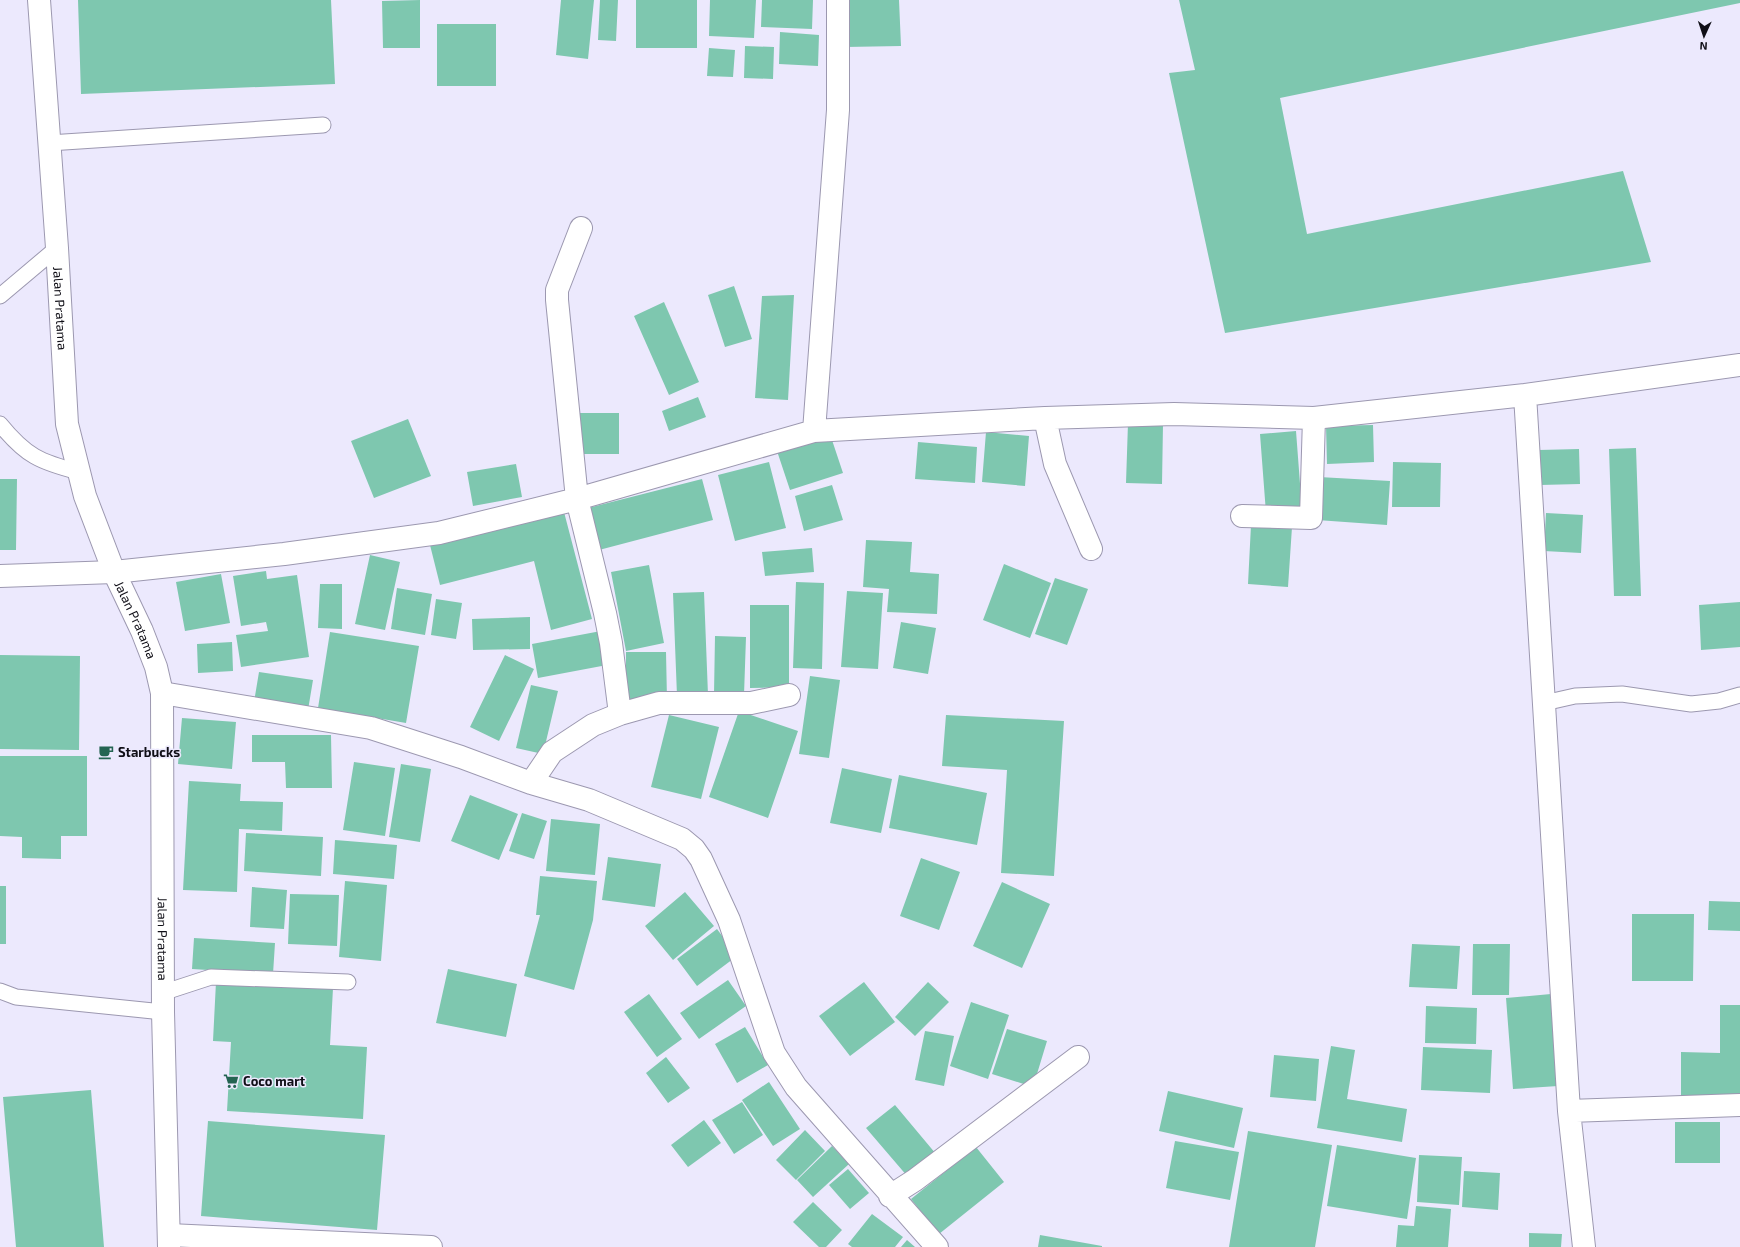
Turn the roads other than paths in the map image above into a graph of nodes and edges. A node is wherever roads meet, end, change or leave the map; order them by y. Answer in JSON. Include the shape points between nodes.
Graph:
{"nodes":[{"id":1,"x":39,"y":0,"type":"edge"},
{"id":2,"x":838,"y":0,"type":"edge"},
{"id":3,"x":323,"y":125,"type":"dead end"},
{"id":4,"x":49,"y":143,"type":"junction"},
{"id":5,"x":581,"y":228,"type":"dead end"},
{"id":6,"x":57,"y":248,"type":"junction"},
{"id":7,"x":0,"y":296,"type":"edge"},
{"id":8,"x":1740,"y":365,"type":"edge"},
{"id":9,"x":1525,"y":395,"type":"junction"},
{"id":10,"x":1045,"y":418,"type":"junction"},
{"id":11,"x":1314,"y":418,"type":"junction"},
{"id":12,"x":0,"y":424,"type":"edge"},
{"id":13,"x":814,"y":431,"type":"junction"},
{"id":14,"x":79,"y":472,"type":"junction"},
{"id":15,"x":577,"y":499,"type":"junction"},
{"id":16,"x":1242,"y":516,"type":"dead end"},
{"id":17,"x":1091,"y":549,"type":"dead end"},
{"id":18,"x":114,"y":572,"type":"junction"},
{"id":19,"x":0,"y":576,"type":"edge"},
{"id":20,"x":162,"y":693,"type":"junction"},
{"id":21,"x":789,"y":695,"type":"dead end"},
{"id":22,"x":1740,"y":695,"type":"edge"},
{"id":23,"x":1544,"y":703,"type":"junction"},
{"id":24,"x":620,"y":714,"type":"junction"},
{"id":25,"x":531,"y":783,"type":"junction"},
{"id":26,"x":348,"y":982,"type":"dead end"},
{"id":27,"x":0,"y":991,"type":"edge"},
{"id":28,"x":162,"y":1003,"type":"junction"},
{"id":29,"x":1078,"y":1057,"type":"dead end"},
{"id":30,"x":1740,"y":1105,"type":"edge"},
{"id":31,"x":1569,"y":1111,"type":"junction"},
{"id":32,"x":890,"y":1196,"type":"junction"},
{"id":33,"x":169,"y":1241,"type":"edge"},
{"id":34,"x":431,"y":1247,"type":"edge"},
{"id":35,"x":937,"y":1247,"type":"edge"},
{"id":36,"x":1584,"y":1247,"type":"edge"}],
"edges":[{"from":1,"to":4,"type":"street","name":"Jalan Pratama"},
{"from":2,"to":13,"type":"street","via":[[838,110]]},
{"from":3,"to":4,"type":"lane"},
{"from":4,"to":6,"type":"street","name":"Jalan Pratama"},
{"from":5,"to":15,"type":"street","via":[[556,295]]},
{"from":6,"to":7,"type":"lane"},
{"from":6,"to":14,"type":"street","name":"Jalan Pratama","via":[[67,424]]},
{"from":8,"to":9,"type":"street"},
{"from":9,"to":11,"type":"street"},
{"from":9,"to":23,"type":"street"},
{"from":10,"to":11,"type":"street","via":[[1174,414]]},
{"from":10,"to":13,"type":"street"},
{"from":10,"to":17,"type":"street","via":[[1055,464]]},
{"from":11,"to":16,"type":"street","via":[[1311,518]]},
{"from":12,"to":14,"type":"lane","via":[[15,443],[34,457],[54,466]]},
{"from":13,"to":15,"type":"street"},
{"from":14,"to":18,"type":"street","name":"Jalan Pratama","via":[[85,496]]},
{"from":15,"to":18,"type":"street","via":[[439,533],[284,554]]},
{"from":15,"to":24,"type":"street","via":[[611,643]]},
{"from":18,"to":19,"type":"street"},
{"from":18,"to":20,"type":"street","name":"Jalan Pratama","via":[[142,631],[156,667]]},
{"from":20,"to":25,"type":"street","via":[[371,728]]},
{"from":20,"to":28,"type":"street","name":"Jalan Pratama"},
{"from":21,"to":24,"type":"street","via":[[751,703],[659,703]]},
{"from":22,"to":23,"type":"lane","via":[[1719,701],[1692,704],[1622,694],[1575,696]]},
{"from":23,"to":31,"type":"street"},
{"from":24,"to":25,"type":"street","via":[[593,725],[552,752]]},
{"from":25,"to":32,"type":"street","via":[[589,800],[682,840],[694,849],[708,872],[729,920],[774,1053],[796,1087]]},
{"from":26,"to":28,"type":"lane","via":[[211,977]]},
{"from":27,"to":28,"type":"lane","via":[[16,997]]},
{"from":28,"to":33,"type":"street","name":"Jalan Pratama"},
{"from":29,"to":32,"type":"street"},
{"from":30,"to":31,"type":"street"},
{"from":31,"to":36,"type":"street"},
{"from":32,"to":35,"type":"street"},
{"from":33,"to":34,"type":"street"}]}
